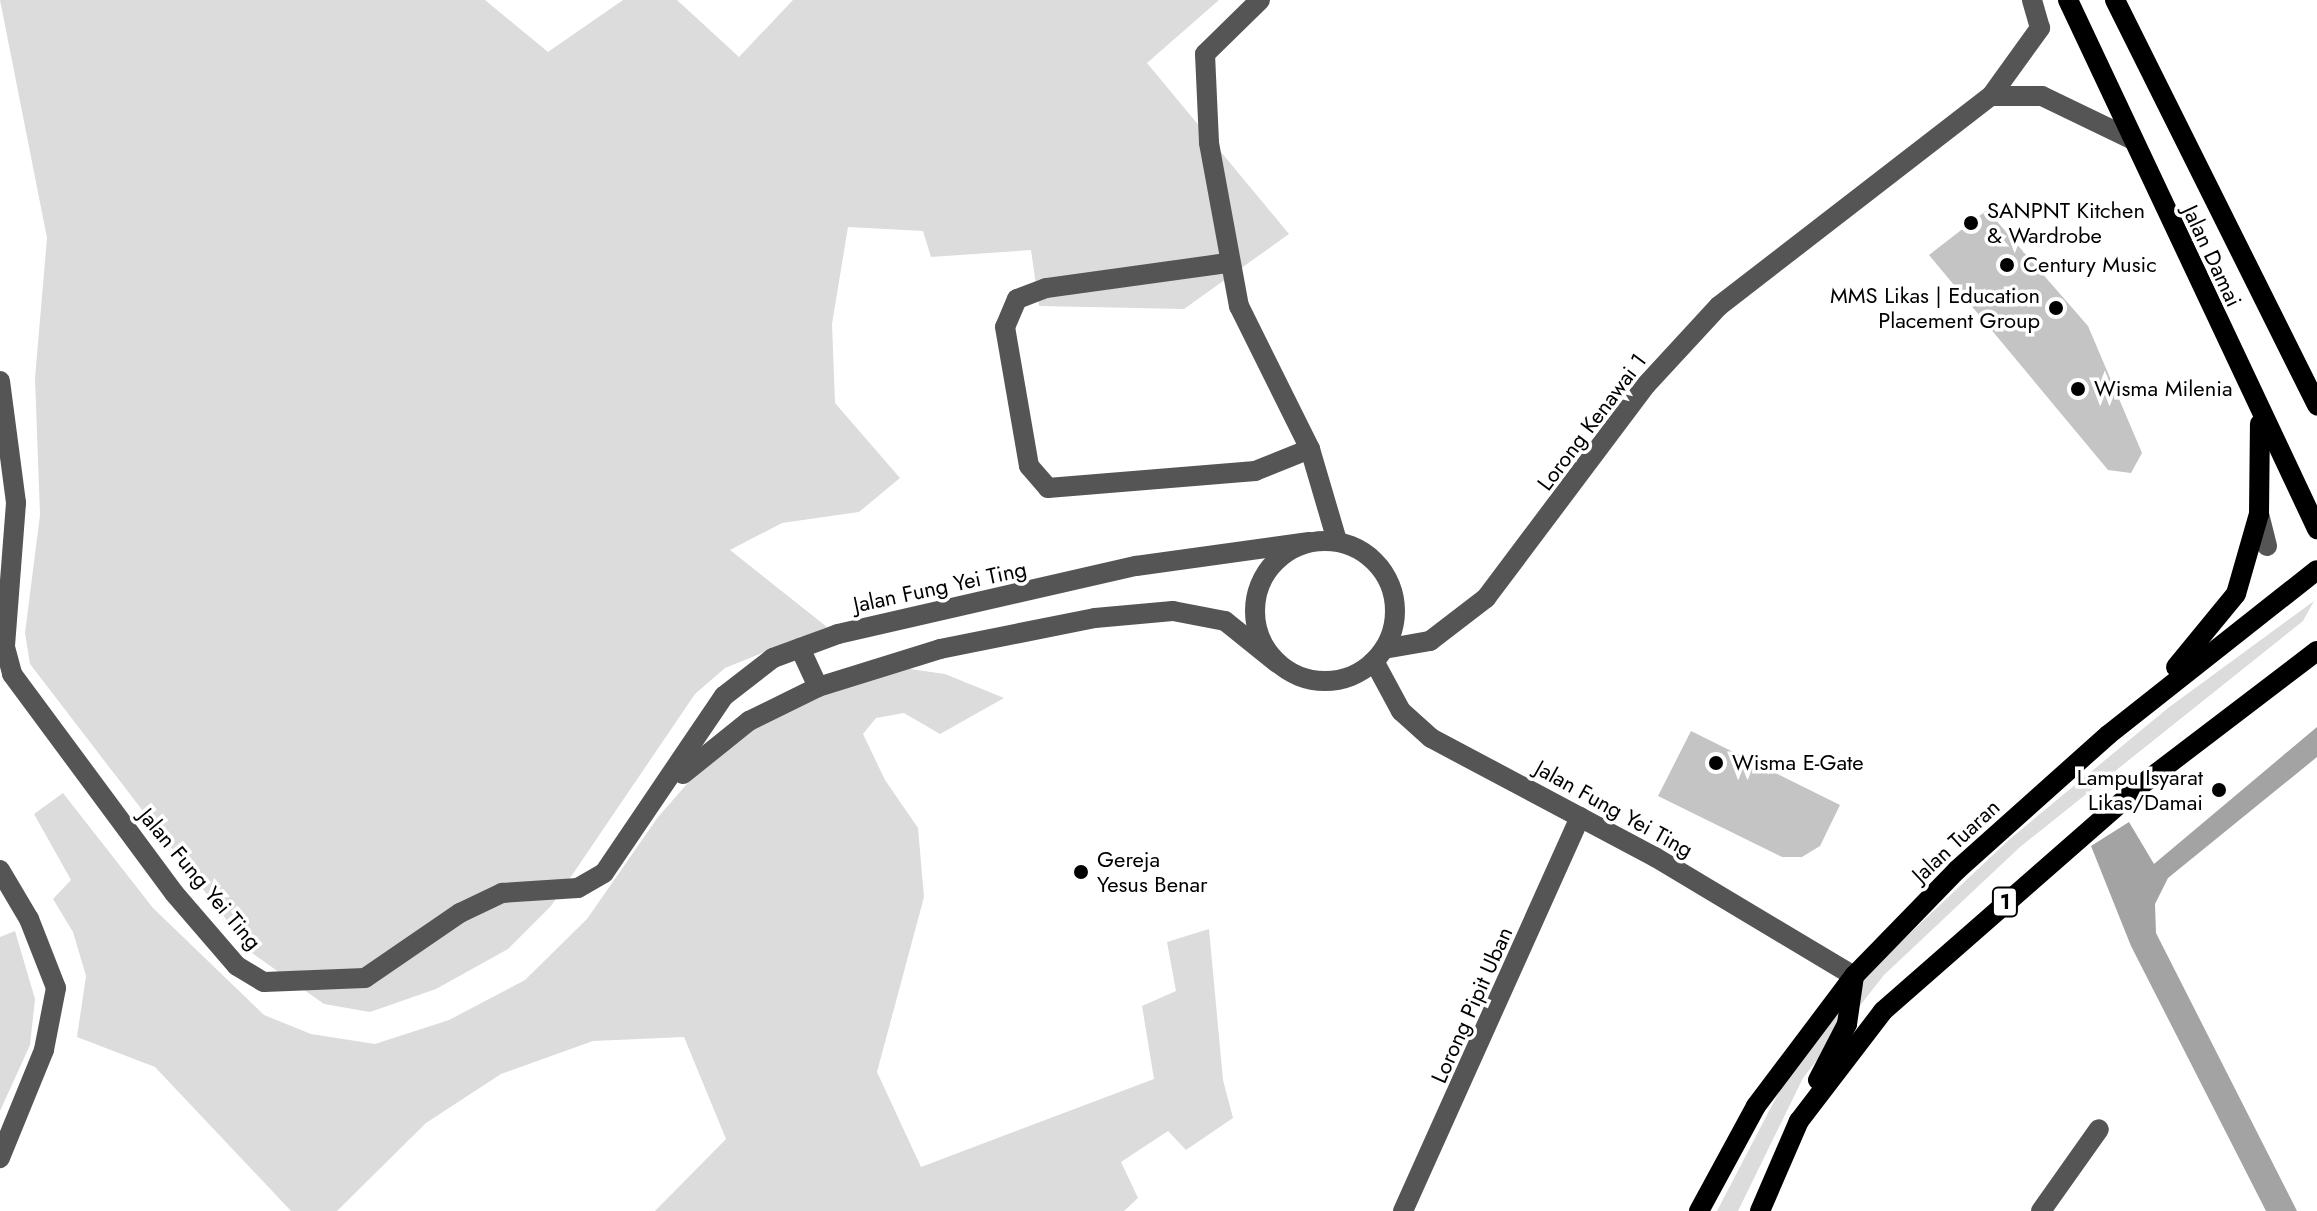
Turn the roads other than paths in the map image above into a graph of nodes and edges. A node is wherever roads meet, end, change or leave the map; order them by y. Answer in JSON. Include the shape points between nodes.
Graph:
{"nodes":[{"id":1,"x":1260,"y":0,"type":"edge"},
{"id":2,"x":2032,"y":0,"type":"edge"},
{"id":3,"x":2068,"y":0,"type":"edge"},
{"id":4,"x":2115,"y":0,"type":"edge"},
{"id":5,"x":1991,"y":96,"type":"junction"},
{"id":6,"x":2131,"y":139,"type":"junction"},
{"id":7,"x":1227,"y":263,"type":"junction"},
{"id":8,"x":0,"y":381,"type":"edge"},
{"id":9,"x":2315,"y":401,"type":"edge"},
{"id":10,"x":2260,"y":416,"type":"junction"},
{"id":11,"x":1310,"y":449,"type":"junction"},
{"id":12,"x":4,"y":452,"type":"edge"},
{"id":13,"x":2259,"y":514,"type":"junction"},
{"id":14,"x":2317,"y":529,"type":"edge"},
{"id":15,"x":1337,"y":541,"type":"junction"},
{"id":16,"x":1309,"y":542,"type":"junction"},
{"id":17,"x":2267,"y":546,"type":"dead end"},
{"id":18,"x":2317,"y":570,"type":"edge"},
{"id":19,"x":800,"y":648,"type":"junction"},
{"id":20,"x":2317,"y":651,"type":"edge"},
{"id":21,"x":1379,"y":655,"type":"junction"},
{"id":22,"x":1277,"y":663,"type":"junction"},
{"id":23,"x":2317,"y":666,"type":"edge"},
{"id":24,"x":818,"y":687,"type":"junction"},
{"id":25,"x":2259,"y":697,"type":"junction"},
{"id":26,"x":2108,"y":735,"type":"junction"},
{"id":27,"x":651,"y":804,"type":"junction"},
{"id":28,"x":1580,"y":817,"type":"junction"},
{"id":29,"x":0,"y":870,"type":"edge"},
{"id":30,"x":1854,"y":976,"type":"junction"},
{"id":31,"x":1799,"y":1121,"type":"junction"},
{"id":32,"x":2099,"y":1129,"type":"dead end"},
{"id":33,"x":0,"y":1158,"type":"edge"},
{"id":34,"x":1403,"y":1211,"type":"edge"},
{"id":35,"x":1699,"y":1211,"type":"edge"},
{"id":36,"x":1760,"y":1211,"type":"edge"},
{"id":37,"x":2041,"y":1211,"type":"edge"}],
"edges":[{"from":1,"to":7,"type":"street","via":[[1205,54],[1205,102]]},
{"from":2,"to":5,"type":"street","name":"Lorong Kenawai 1","via":[[2040,28]]},
{"from":3,"to":6,"type":"main road","name":"Jalan Damai"},
{"from":4,"to":9,"type":"main road","name":"Jalan Damai"},
{"from":5,"to":6,"type":"street","via":[[2042,96]]},
{"from":5,"to":21,"type":"street","name":"Lorong Kenawai 1","via":[[1719,306],[1646,385],[1486,598],[1430,641]]},
{"from":6,"to":10,"type":"main road","name":"Jalan Damai"},
{"from":7,"to":11,"type":"street","via":[[1244,317]]},
{"from":7,"to":11,"type":"street","via":[[1046,288],[1017,299],[1005,327],[1029,466],[1048,488],[1255,471]]},
{"from":8,"to":12,"type":"street","name":"Jalan Fung Yei Ting"},
{"from":10,"to":13,"type":"main road"},
{"from":10,"to":14,"type":"main road","name":"Jalan Damai"},
{"from":11,"to":15,"type":"street"},
{"from":12,"to":27,"type":"street","name":"Jalan Fung Yei Ting","via":[[16,503],[5,647],[12,674],[174,893],[237,966],[264,982],[365,978],[460,913],[502,893],[578,888],[604,873]]},
{"from":13,"to":17,"type":"street"},
{"from":13,"to":26,"type":"main road","via":[[2236,594],[2219,623]]},
{"from":15,"to":16,"type":"street"},
{"from":15,"to":21,"type":"street","via":[[1377,563],[1390,582],[1395,605]]},
{"from":16,"to":19,"type":"street","name":"Jalan Fung Yei Ting","via":[[1150,563],[838,634]]},
{"from":16,"to":22,"type":"street","via":[[1272,564],[1254,604],[1259,636]]},
{"from":18,"to":26,"type":"main road","name":"Jalan Tuaran"},
{"from":19,"to":24,"type":"street"},
{"from":19,"to":27,"type":"street","name":"Jalan Fung Yei Ting","via":[[773,658],[724,696]]},
{"from":20,"to":25,"type":"main road","number":"1"},
{"from":21,"to":22,"type":"street","via":[[1357,673],[1317,681]]},
{"from":21,"to":28,"type":"street","name":"Jalan Fung Yei Ting","via":[[1401,711],[1431,738]]},
{"from":22,"to":24,"type":"street","name":"Jalan Fung Yei Ting","via":[[1240,628],[1173,611],[1095,618],[940,649]]},
{"from":23,"to":25,"type":"main road"},
{"from":24,"to":27,"type":"street","name":"Jalan Fung Yei Ting","via":[[713,745]]},
{"from":25,"to":31,"type":"main road","number":"1","via":[[2141,785],[1883,1011]]},
{"from":26,"to":30,"type":"main road","name":"Jalan Tuaran","via":[[1957,870]]},
{"from":28,"to":30,"type":"street","name":"Jalan Fung Yei Ting"},
{"from":28,"to":34,"type":"street","name":"Lorong Pipit Uban"},
{"from":29,"to":33,"type":"street","via":[[29,919],[56,988],[44,1050]]},
{"from":30,"to":31,"type":"main road","via":[[1847,1024]]},
{"from":30,"to":35,"type":"main road","name":"Jalan Tuaran","via":[[1756,1106]]},
{"from":31,"to":36,"type":"main road","number":"1"},
{"from":32,"to":37,"type":"street"}]}
